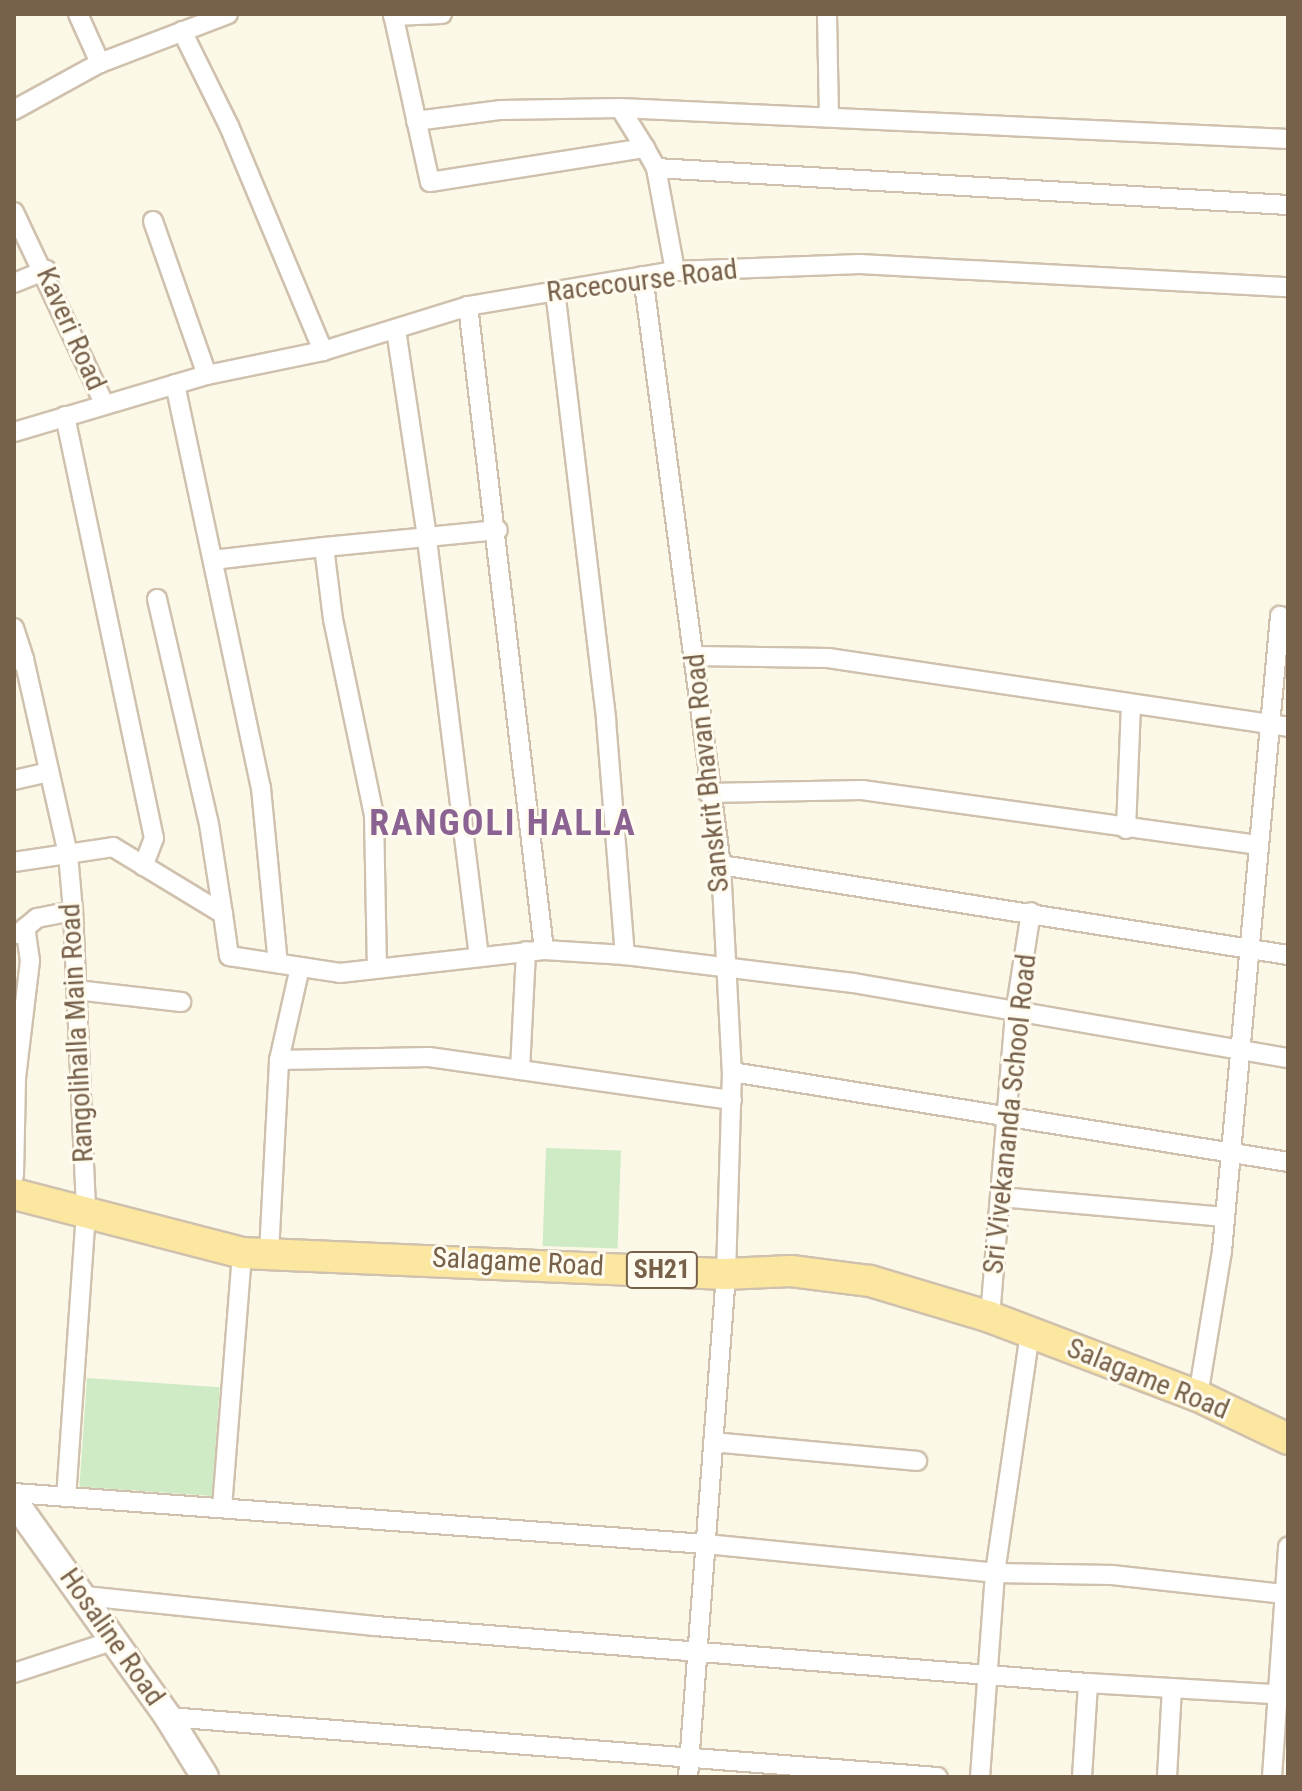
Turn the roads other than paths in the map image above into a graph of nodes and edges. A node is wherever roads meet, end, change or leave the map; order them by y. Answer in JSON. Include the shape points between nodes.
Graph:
{"nodes":[{"id":1,"x":78,"y":14,"type":"edge"},
{"id":2,"x":228,"y":14,"type":"edge"},
{"id":3,"x":442,"y":14,"type":"edge"},
{"id":4,"x":827,"y":14,"type":"edge"},
{"id":5,"x":393,"y":15,"type":"edge"},
{"id":6,"x":182,"y":31,"type":"junction"},
{"id":7,"x":100,"y":63,"type":"junction"},
{"id":8,"x":620,"y":108,"type":"junction"},
{"id":9,"x":14,"y":110,"type":"edge"},
{"id":10,"x":829,"y":116,"type":"junction"},
{"id":11,"x":416,"y":121,"type":"junction"},
{"id":12,"x":1288,"y":139,"type":"edge"},
{"id":13,"x":645,"y":148,"type":"junction"},
{"id":14,"x":656,"y":168,"type":"junction"},
{"id":15,"x":1288,"y":205,"type":"edge"},
{"id":16,"x":14,"y":212,"type":"edge"},
{"id":17,"x":153,"y":221,"type":"dead end"},
{"id":18,"x":46,"y":270,"type":"junction"},
{"id":19,"x":675,"y":271,"type":"junction"},
{"id":20,"x":643,"y":276,"type":"junction"},
{"id":21,"x":14,"y":283,"type":"edge"},
{"id":22,"x":1288,"y":287,"type":"edge"},
{"id":23,"x":555,"y":290,"type":"junction"},
{"id":24,"x":468,"y":306,"type":"junction"},
{"id":25,"x":396,"y":330,"type":"junction"},
{"id":26,"x":323,"y":351,"type":"junction"},
{"id":27,"x":207,"y":375,"type":"junction"},
{"id":28,"x":175,"y":384,"type":"junction"},
{"id":29,"x":105,"y":405,"type":"junction"},
{"id":30,"x":65,"y":416,"type":"junction"},
{"id":31,"x":14,"y":432,"type":"edge"},
{"id":32,"x":498,"y":530,"type":"junction"},
{"id":33,"x":427,"y":537,"type":"junction"},
{"id":34,"x":324,"y":547,"type":"junction"},
{"id":35,"x":213,"y":560,"type":"junction"},
{"id":36,"x":157,"y":599,"type":"dead end"},
{"id":37,"x":1280,"y":616,"type":"dead end"},
{"id":38,"x":14,"y":628,"type":"edge"},
{"id":39,"x":695,"y":656,"type":"junction"},
{"id":40,"x":19,"y":660,"type":"edge"},
{"id":41,"x":1131,"y":704,"type":"junction"},
{"id":42,"x":1278,"y":726,"type":"edge"},
{"id":43,"x":49,"y":772,"type":"junction"},
{"id":44,"x":14,"y":780,"type":"edge"},
{"id":45,"x":708,"y":793,"type":"junction"},
{"id":46,"x":1126,"y":829,"type":"junction"},
{"id":47,"x":1257,"y":845,"type":"junction"},
{"id":48,"x":68,"y":854,"type":"junction"},
{"id":49,"x":14,"y":862,"type":"edge"},
{"id":50,"x":721,"y":865,"type":"junction"},
{"id":51,"x":143,"y":866,"type":"junction"},
{"id":52,"x":73,"y":911,"type":"junction"},
{"id":53,"x":1031,"y":912,"type":"junction"},
{"id":54,"x":223,"y":914,"type":"junction"},
{"id":55,"x":20,"y":932,"type":"edge"},
{"id":56,"x":1248,"y":948,"type":"junction"},
{"id":57,"x":535,"y":950,"type":"junction"},
{"id":58,"x":625,"y":955,"type":"junction"},
{"id":59,"x":1288,"y":955,"type":"edge"},
{"id":60,"x":479,"y":957,"type":"junction"},
{"id":61,"x":278,"y":963,"type":"junction"},
{"id":62,"x":300,"y":967,"type":"junction"},
{"id":63,"x":377,"y":968,"type":"junction"},
{"id":64,"x":726,"y":969,"type":"junction"},
{"id":65,"x":76,"y":990,"type":"junction"},
{"id":66,"x":181,"y":1002,"type":"dead end"},
{"id":67,"x":1015,"y":1012,"type":"junction"},
{"id":68,"x":1237,"y":1049,"type":"junction"},
{"id":69,"x":1288,"y":1058,"type":"edge"},
{"id":70,"x":279,"y":1060,"type":"junction"},
{"id":71,"x":520,"y":1070,"type":"junction"},
{"id":72,"x":732,"y":1072,"type":"junction"},
{"id":73,"x":732,"y":1100,"type":"junction"},
{"id":74,"x":1008,"y":1115,"type":"junction"},
{"id":75,"x":1228,"y":1151,"type":"junction"},
{"id":76,"x":1288,"y":1162,"type":"edge"},
{"id":77,"x":14,"y":1175,"type":"edge"},
{"id":78,"x":14,"y":1194,"type":"edge"},
{"id":79,"x":1001,"y":1197,"type":"junction"},
{"id":80,"x":86,"y":1212,"type":"junction"},
{"id":81,"x":1224,"y":1217,"type":"junction"},
{"id":82,"x":255,"y":1253,"type":"junction"},
{"id":83,"x":726,"y":1274,"type":"junction"},
{"id":84,"x":990,"y":1317,"type":"junction"},
{"id":85,"x":1030,"y":1332,"type":"junction"},
{"id":86,"x":1198,"y":1396,"type":"junction"},
{"id":87,"x":1288,"y":1439,"type":"edge"},
{"id":88,"x":713,"y":1442,"type":"junction"},
{"id":89,"x":917,"y":1461,"type":"dead end"},
{"id":90,"x":14,"y":1493,"type":"edge"},
{"id":91,"x":66,"y":1497,"type":"junction"},
{"id":92,"x":14,"y":1501,"type":"edge"},
{"id":93,"x":222,"y":1508,"type":"junction"},
{"id":94,"x":706,"y":1544,"type":"junction"},
{"id":95,"x":1288,"y":1547,"type":"edge"},
{"id":96,"x":995,"y":1573,"type":"junction"},
{"id":97,"x":1285,"y":1594,"type":"junction"},
{"id":98,"x":84,"y":1596,"type":"junction"},
{"id":99,"x":112,"y":1641,"type":"junction"},
{"id":100,"x":697,"y":1654,"type":"junction"},
{"id":101,"x":14,"y":1673,"type":"edge"},
{"id":102,"x":986,"y":1675,"type":"junction"},
{"id":103,"x":1088,"y":1683,"type":"junction"},
{"id":104,"x":1172,"y":1688,"type":"junction"},
{"id":105,"x":1281,"y":1694,"type":"edge"},
{"id":106,"x":168,"y":1717,"type":"junction"},
{"id":107,"x":689,"y":1768,"type":"edge"},
{"id":108,"x":205,"y":1777,"type":"edge"},
{"id":109,"x":938,"y":1777,"type":"edge"},
{"id":110,"x":980,"y":1777,"type":"edge"},
{"id":111,"x":1082,"y":1777,"type":"edge"},
{"id":112,"x":1167,"y":1777,"type":"edge"},
{"id":113,"x":1272,"y":1777,"type":"edge"}],
"edges":[{"from":1,"to":7,"type":"street"},
{"from":2,"to":6,"type":"street"},
{"from":3,"to":5,"type":"street"},
{"from":4,"to":10,"type":"street"},
{"from":5,"to":11,"type":"street"},
{"from":6,"to":7,"type":"street"},
{"from":6,"to":26,"type":"street","via":[[229,126]]},
{"from":7,"to":9,"type":"street"},
{"from":8,"to":10,"type":"street"},
{"from":8,"to":11,"type":"street","via":[[501,110]]},
{"from":8,"to":13,"type":"street"},
{"from":10,"to":12,"type":"street"},
{"from":11,"to":13,"type":"street","via":[[430,182]]},
{"from":13,"to":14,"type":"street"},
{"from":14,"to":15,"type":"street"},
{"from":14,"to":19,"type":"street"},
{"from":16,"to":18,"type":"street","name":"Kaveri Road"},
{"from":17,"to":27,"type":"street"},
{"from":18,"to":21,"type":"street"},
{"from":18,"to":29,"type":"street","name":"Kaveri Road"},
{"from":19,"to":20,"type":"street","name":"Racecourse Road"},
{"from":19,"to":22,"type":"street","name":"Racecourse Road","via":[[860,264]]},
{"from":20,"to":23,"type":"street","name":"Racecourse Road"},
{"from":20,"to":39,"type":"street","name":"Sanskrit Bhavan Road"},
{"from":23,"to":24,"type":"street","name":"Racecourse Road"},
{"from":23,"to":58,"type":"street","via":[[606,720]]},
{"from":24,"to":25,"type":"street","name":"Racecourse Road"},
{"from":24,"to":32,"type":"street"},
{"from":25,"to":26,"type":"street","name":"Racecourse Road"},
{"from":25,"to":33,"type":"street"},
{"from":26,"to":27,"type":"street","name":"Racecourse Road"},
{"from":27,"to":28,"type":"street","name":"Racecourse Road"},
{"from":28,"to":29,"type":"street","name":"Racecourse Road"},
{"from":28,"to":35,"type":"street"},
{"from":29,"to":30,"type":"street","name":"Racecourse Road"},
{"from":30,"to":31,"type":"street","name":"Racecourse Road"},
{"from":30,"to":51,"type":"street","via":[[154,838]]},
{"from":32,"to":33,"type":"street"},
{"from":32,"to":57,"type":"street"},
{"from":33,"to":34,"type":"street"},
{"from":33,"to":60,"type":"street"},
{"from":34,"to":35,"type":"street"},
{"from":34,"to":63,"type":"street","via":[[333,619],[374,815]]},
{"from":35,"to":61,"type":"street","via":[[261,788]]},
{"from":36,"to":54,"type":"street","via":[[209,824]]},
{"from":37,"to":42,"type":"street"},
{"from":38,"to":40,"type":"street","name":"Rangolihalla Main Road"},
{"from":39,"to":41,"type":"street","via":[[828,658]]},
{"from":39,"to":45,"type":"street","name":"Sanskrit Bhavan Road"},
{"from":40,"to":43,"type":"street","name":"Rangolihalla Main Road"},
{"from":41,"to":42,"type":"street"},
{"from":41,"to":46,"type":"street"},
{"from":42,"to":47,"type":"street"},
{"from":43,"to":44,"type":"street"},
{"from":43,"to":48,"type":"street","name":"Rangolihalla Main Road"},
{"from":45,"to":46,"type":"street","via":[[862,790]]},
{"from":45,"to":50,"type":"street","name":"Sanskrit Bhavan Road"},
{"from":46,"to":47,"type":"street"},
{"from":47,"to":56,"type":"street"},
{"from":48,"to":49,"type":"street"},
{"from":48,"to":51,"type":"street","via":[[113,847]]},
{"from":48,"to":52,"type":"street","name":"Rangolihalla Main Road"},
{"from":50,"to":53,"type":"street"},
{"from":50,"to":64,"type":"street","name":"Sanskrit Bhavan Road"},
{"from":51,"to":54,"type":"street"},
{"from":52,"to":55,"type":"street","via":[[37,918]]},
{"from":52,"to":65,"type":"street","name":"Rangolihalla Main Road"},
{"from":53,"to":56,"type":"street"},
{"from":53,"to":67,"type":"street","name":"Sri Vivekananda School Road"},
{"from":54,"to":61,"type":"street","via":[[229,956]]},
{"from":55,"to":77,"type":"street","via":[[30,970],[17,1064]]},
{"from":56,"to":59,"type":"street"},
{"from":56,"to":68,"type":"street"},
{"from":57,"to":58,"type":"street"},
{"from":57,"to":60,"type":"street"},
{"from":57,"to":71,"type":"street"},
{"from":58,"to":64,"type":"street"},
{"from":60,"to":63,"type":"street"},
{"from":61,"to":62,"type":"street"},
{"from":62,"to":63,"type":"street","via":[[340,973]]},
{"from":62,"to":70,"type":"street"},
{"from":64,"to":67,"type":"street","via":[[853,983]]},
{"from":64,"to":72,"type":"street","name":"Sanskrit Bhavan Road"},
{"from":65,"to":66,"type":"street"},
{"from":65,"to":80,"type":"street","name":"Rangolihalla Main Road"},
{"from":67,"to":68,"type":"street"},
{"from":67,"to":74,"type":"street","name":"Sri Vivekananda School Road"},
{"from":68,"to":69,"type":"street"},
{"from":68,"to":75,"type":"street"},
{"from":70,"to":71,"type":"street","via":[[429,1057]]},
{"from":70,"to":82,"type":"street"},
{"from":71,"to":73,"type":"street"},
{"from":72,"to":73,"type":"street","name":"Sanskrit Bhavan Road"},
{"from":72,"to":74,"type":"street"},
{"from":73,"to":83,"type":"street","name":"Sanskrit Bhavan Road"},
{"from":74,"to":75,"type":"street"},
{"from":74,"to":79,"type":"street","name":"Sri Vivekananda School Road"},
{"from":75,"to":76,"type":"street"},
{"from":75,"to":81,"type":"street"},
{"from":78,"to":80,"type":"main road","name":"Salagame Road","number":"SH21"},
{"from":79,"to":81,"type":"street"},
{"from":79,"to":84,"type":"street","name":"Sri Vivekananda School Road"},
{"from":80,"to":82,"type":"main road","name":"Salagame Road","number":"SH21"},
{"from":80,"to":91,"type":"street","name":"Rangolihalla Main Road"},
{"from":81,"to":86,"type":"street"},
{"from":82,"to":83,"type":"main road","name":"Salagame Road","number":"SH21"},
{"from":82,"to":93,"type":"street"},
{"from":83,"to":84,"type":"main road","name":"Salagame Road","number":"SH21","via":[[791,1271],[870,1281]]},
{"from":83,"to":88,"type":"street","name":"Sanskrit Bhavan Road"},
{"from":84,"to":85,"type":"main road","name":"Salagame Road","number":"SH21"},
{"from":85,"to":86,"type":"main road","name":"Salagame Road","number":"SH21"},
{"from":85,"to":96,"type":"street"},
{"from":86,"to":87,"type":"main road","name":"Salagame Road","number":"SH21"},
{"from":88,"to":89,"type":"street"},
{"from":88,"to":94,"type":"street","name":"Sanskrit Bhavan Road"},
{"from":90,"to":91,"type":"street"},
{"from":91,"to":93,"type":"street"},
{"from":92,"to":98,"type":"street","name":"Hosaline Road"},
{"from":93,"to":94,"type":"street"},
{"from":94,"to":96,"type":"street"},
{"from":94,"to":100,"type":"street","name":"Sanskrit Bhavan Road"},
{"from":95,"to":97,"type":"street"},
{"from":96,"to":97,"type":"street","via":[[1112,1575]]},
{"from":96,"to":102,"type":"street"},
{"from":97,"to":105,"type":"street"},
{"from":98,"to":99,"type":"street","name":"Hosaline Road"},
{"from":98,"to":100,"type":"street","via":[[134,1605]]},
{"from":99,"to":101,"type":"street"},
{"from":99,"to":106,"type":"street","name":"Hosaline Road"},
{"from":100,"to":102,"type":"street","via":[[844,1660]]},
{"from":100,"to":107,"type":"street","name":"Sanskrit Bhavan Road"},
{"from":102,"to":103,"type":"street"},
{"from":102,"to":110,"type":"street"},
{"from":103,"to":104,"type":"street"},
{"from":103,"to":111,"type":"street"},
{"from":104,"to":105,"type":"street"},
{"from":104,"to":112,"type":"street"},
{"from":105,"to":113,"type":"street"},
{"from":106,"to":107,"type":"street"},
{"from":106,"to":108,"type":"street","name":"Hosaline Road"},
{"from":107,"to":109,"type":"street"}]}
